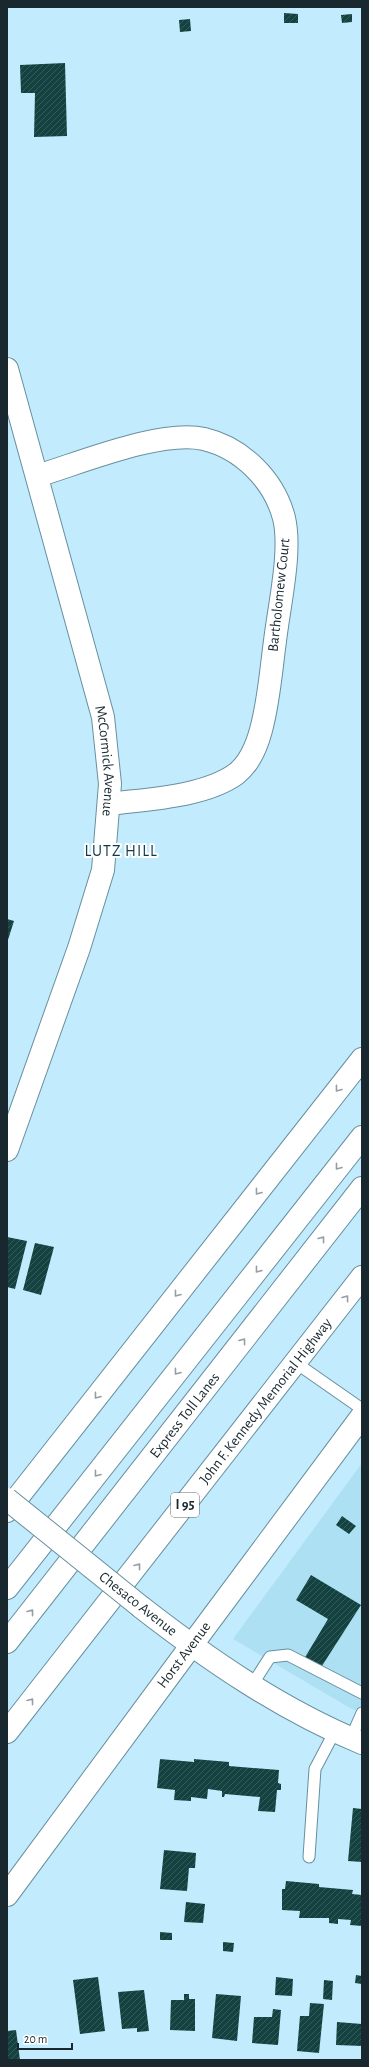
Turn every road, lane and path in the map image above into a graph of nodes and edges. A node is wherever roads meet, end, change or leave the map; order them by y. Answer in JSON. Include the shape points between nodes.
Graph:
{"nodes":[{"id":1,"x":7,"y":369,"type":"edge"},
{"id":2,"x":37,"y":476,"type":"junction"},
{"id":3,"x":109,"y":804,"type":"junction"},
{"id":4,"x":362,"y":1059,"type":"edge"},
{"id":5,"x":362,"y":1137,"type":"edge"},
{"id":6,"x":7,"y":1150,"type":"edge"},
{"id":7,"x":362,"y":1188,"type":"edge"},
{"id":8,"x":362,"y":1277,"type":"edge"},
{"id":9,"x":296,"y":1363,"type":"junction"},
{"id":10,"x":362,"y":1409,"type":"edge"},
{"id":11,"x":362,"y":1416,"type":"edge"},
{"id":12,"x":7,"y":1499,"type":"edge"},
{"id":13,"x":7,"y":1511,"type":"edge"},
{"id":14,"x":7,"y":1588,"type":"edge"},
{"id":15,"x":7,"y":1642,"type":"edge"},
{"id":16,"x":191,"y":1646,"type":"junction"},
{"id":17,"x":252,"y":1686,"type":"junction"},
{"id":18,"x":362,"y":1693,"type":"edge"},
{"id":19,"x":362,"y":1713,"type":"edge"},
{"id":20,"x":7,"y":1732,"type":"edge"},
{"id":21,"x":349,"y":1738,"type":"edge"},
{"id":22,"x":309,"y":1857,"type":"dead end"},
{"id":23,"x":7,"y":1895,"type":"edge"}],
"edges":[{"from":1,"to":2,"type":"main road","name":"McCormick Avenue"},
{"from":2,"to":3,"type":"main road","name":"McCormick Avenue","via":[[103,717],[110,784]]},
{"from":2,"to":3,"type":"main road","name":"Bartholomew Court","via":[[153,441],[182,436],[204,439],[225,446],[246,459],[262,475],[277,498],[284,518],[287,537],[284,571],[266,710],[253,753],[237,773],[217,784],[163,797]]},
{"from":3,"to":6,"type":"main road","name":"McCormick Avenue","via":[[103,870],[79,948]]},
{"from":4,"to":13,"type":"main road","one_way":true},
{"from":5,"to":14,"type":"main road","one_way":true},
{"from":15,"to":7,"type":"main road","name":"Express Toll Lanes","one_way":true},
{"from":9,"to":8,"type":"main road","name":"John F. Kennedy Memorial Highway","number":"I 95","one_way":true},
{"from":9,"to":10,"type":"lane"},
{"from":20,"to":9,"type":"main road","name":"John F. Kennedy Memorial Highway","number":"I 95","one_way":true},
{"from":11,"to":16,"type":"main road","name":"Horst Avenue"},
{"from":12,"to":16,"type":"main road","name":"Chesaco Avenue","bridge":true},
{"from":16,"to":17,"type":"main road","name":"Chesaco Avenue"},
{"from":16,"to":23,"type":"main road","name":"Horst Avenue"},
{"from":17,"to":18,"type":"lane","via":[[270,1657],[288,1655]]},
{"from":17,"to":21,"type":"main road","name":"Chesaco Avenue"},
{"from":19,"to":21,"type":"lane"},
{"from":21,"to":22,"type":"lane","via":[[315,1769]]}]}
